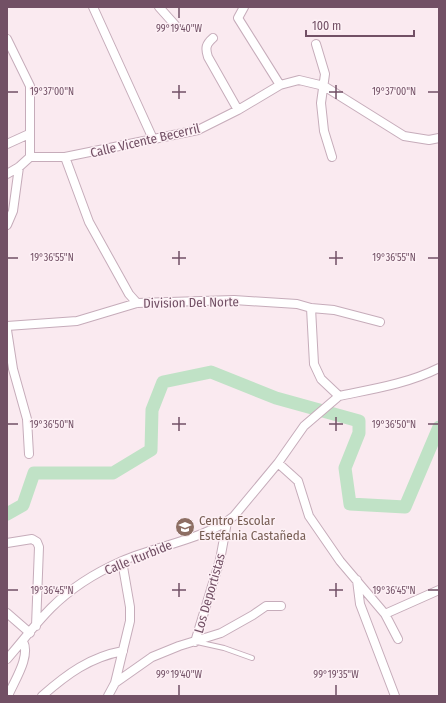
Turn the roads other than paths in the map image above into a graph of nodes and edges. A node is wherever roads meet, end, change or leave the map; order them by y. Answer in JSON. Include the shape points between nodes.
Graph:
{"nodes":[{"id":1,"x":93,"y":7,"type":"edge"},
{"id":2,"x":158,"y":7,"type":"edge"},
{"id":3,"x":244,"y":7,"type":"edge"},
{"id":4,"x":176,"y":26,"type":"dead end"},
{"id":5,"x":213,"y":38,"type":"dead end"},
{"id":6,"x":7,"y":39,"type":"edge"},
{"id":7,"x":316,"y":44,"type":"dead end"},
{"id":8,"x":280,"y":85,"type":"junction"},
{"id":9,"x":324,"y":86,"type":"junction"},
{"id":10,"x":238,"y":110,"type":"junction"},
{"id":11,"x":29,"y":134,"type":"junction"},
{"id":12,"x":439,"y":138,"type":"edge"},
{"id":13,"x":153,"y":139,"type":"junction"},
{"id":14,"x":7,"y":144,"type":"edge"},
{"id":15,"x":30,"y":157,"type":"junction"},
{"id":16,"x":332,"y":157,"type":"dead end"},
{"id":17,"x":65,"y":158,"type":"junction"},
{"id":18,"x":19,"y":167,"type":"junction"},
{"id":19,"x":7,"y":174,"type":"edge"},
{"id":20,"x":7,"y":225,"type":"edge"},
{"id":21,"x":137,"y":303,"type":"junction"},
{"id":22,"x":311,"y":308,"type":"junction"},
{"id":23,"x":380,"y":322,"type":"dead end"},
{"id":24,"x":7,"y":326,"type":"edge"},
{"id":25,"x":7,"y":330,"type":"edge"},
{"id":26,"x":439,"y":368,"type":"edge"},
{"id":27,"x":337,"y":398,"type":"junction"},
{"id":28,"x":29,"y":454,"type":"dead end"},
{"id":29,"x":278,"y":463,"type":"junction"},
{"id":30,"x":227,"y":522,"type":"junction"},
{"id":31,"x":7,"y":543,"type":"edge"},
{"id":32,"x":122,"y":561,"type":"junction"},
{"id":33,"x":357,"y":579,"type":"junction"},
{"id":34,"x":439,"y":590,"type":"edge"},
{"id":35,"x":281,"y":606,"type":"dead end"},
{"id":36,"x":7,"y":613,"type":"edge"},
{"id":37,"x":385,"y":614,"type":"junction"},
{"id":38,"x":36,"y":626,"type":"junction"},
{"id":39,"x":30,"y":633,"type":"junction"},
{"id":40,"x":398,"y":639,"type":"dead end"},
{"id":41,"x":23,"y":641,"type":"junction"},
{"id":42,"x":195,"y":642,"type":"junction"},
{"id":43,"x":123,"y":651,"type":"junction"},
{"id":44,"x":252,"y":658,"type":"dead end"},
{"id":45,"x":7,"y":659,"type":"edge"},
{"id":46,"x":115,"y":683,"type":"junction"},
{"id":47,"x":8,"y":696,"type":"edge"},
{"id":48,"x":42,"y":696,"type":"edge"},
{"id":49,"x":108,"y":696,"type":"edge"},
{"id":50,"x":395,"y":696,"type":"edge"}],
"edges":[{"from":1,"to":13,"type":"street"},
{"from":2,"to":4,"type":"street"},
{"from":3,"to":8,"type":"street","via":[[238,18]]},
{"from":5,"to":10,"type":"street","via":[[207,43],[208,57]]},
{"from":6,"to":11,"type":"street","via":[[30,86]]},
{"from":7,"to":9,"type":"street","via":[[325,74]]},
{"from":8,"to":9,"type":"street","name":"Calle Vicente Becerril","via":[[298,80]]},
{"from":8,"to":10,"type":"street","name":"Calle Vicente Becerril"},
{"from":9,"to":12,"type":"street","name":"Calle Vicente Becerril","via":[[404,136],[429,140]]},
{"from":9,"to":16,"type":"street","via":[[321,103],[324,131]]},
{"from":10,"to":13,"type":"street","name":"Calle Vicente Becerril","via":[[198,130]]},
{"from":11,"to":14,"type":"street"},
{"from":11,"to":15,"type":"street"},
{"from":13,"to":17,"type":"street","name":"Calle Vicente Becerril"},
{"from":15,"to":17,"type":"street"},
{"from":15,"to":18,"type":"street"},
{"from":17,"to":21,"type":"street","name":"Division Del Norte","via":[[89,222]]},
{"from":18,"to":19,"type":"street"},
{"from":18,"to":20,"type":"street","via":[[14,211]]},
{"from":21,"to":22,"type":"street","name":"Division Del Norte","via":[[234,300],[297,304]]},
{"from":21,"to":24,"type":"street","via":[[77,321]]},
{"from":22,"to":23,"type":"street","name":"Division Del Norte","via":[[334,310]]},
{"from":22,"to":27,"type":"street","via":[[314,364],[321,378]]},
{"from":25,"to":28,"type":"street","via":[[13,369],[27,419]]},
{"from":26,"to":27,"type":"street","via":[[392,386]]},
{"from":27,"to":29,"type":"street","name":"Calle Iturbide","via":[[312,418]]},
{"from":29,"to":30,"type":"street","name":"Calle Iturbide"},
{"from":29,"to":33,"type":"street","via":[[298,481],[309,516],[340,561]]},
{"from":30,"to":32,"type":"street","name":"Calle Iturbide"},
{"from":30,"to":42,"type":"street","name":"Los Deportistas","via":[[220,560]]},
{"from":31,"to":38,"type":"street","via":[[32,539],[39,547]]},
{"from":32,"to":38,"type":"street","name":"Calle Iturbide","via":[[66,595]]},
{"from":32,"to":43,"type":"street","via":[[130,607],[130,621]]},
{"from":33,"to":37,"type":"street"},
{"from":33,"to":50,"type":"street","via":[[360,604]]},
{"from":34,"to":37,"type":"street"},
{"from":35,"to":42,"type":"street","via":[[266,606],[222,633]]},
{"from":36,"to":39,"type":"street"},
{"from":37,"to":40,"type":"street"},
{"from":38,"to":39,"type":"street","name":"Calle Iturbide"},
{"from":39,"to":41,"type":"street","name":"Calle Iturbide"},
{"from":41,"to":45,"type":"street","name":"Calle Iturbide"},
{"from":41,"to":47,"type":"street","via":[[26,646],[25,658]]},
{"from":42,"to":44,"type":"lane","via":[[224,648]]},
{"from":42,"to":46,"type":"street","via":[[152,657]]},
{"from":43,"to":46,"type":"street"},
{"from":43,"to":48,"type":"street","via":[[108,654],[78,667]]},
{"from":46,"to":49,"type":"street"}]}
